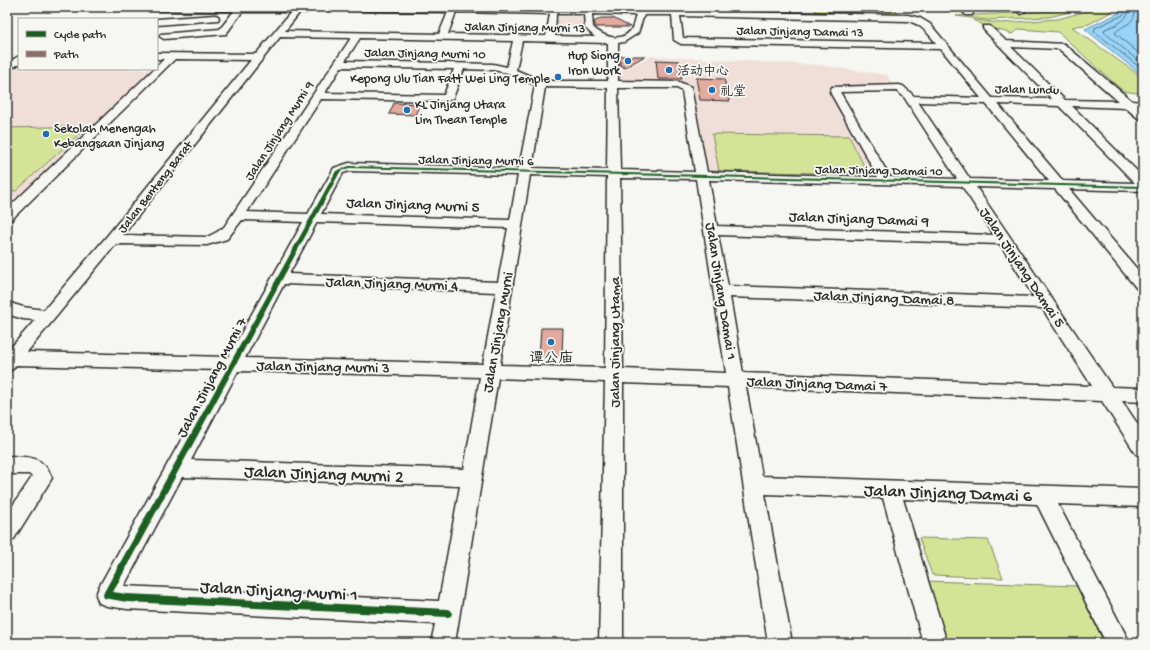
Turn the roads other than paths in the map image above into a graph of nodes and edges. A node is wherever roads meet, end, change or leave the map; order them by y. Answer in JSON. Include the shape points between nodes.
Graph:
{"nodes":[{"id":1,"x":115,"y":7,"type":"edge"},
{"id":2,"x":962,"y":7,"type":"edge"},
{"id":3,"x":298,"y":8,"type":"edge"},
{"id":4,"x":240,"y":9,"type":"junction"},
{"id":5,"x":355,"y":9,"type":"edge"},
{"id":6,"x":911,"y":10,"type":"dead end"},
{"id":7,"x":583,"y":12,"type":"edge"},
{"id":8,"x":452,"y":13,"type":"junction"},
{"id":9,"x":970,"y":13,"type":"dead end"},
{"id":10,"x":553,"y":14,"type":"junction"},
{"id":11,"x":640,"y":16,"type":"junction"},
{"id":12,"x":676,"y":16,"type":"junction"},
{"id":13,"x":233,"y":18,"type":"junction"},
{"id":14,"x":901,"y":19,"type":"junction"},
{"id":15,"x":918,"y":20,"type":"junction"},
{"id":16,"x":158,"y":22,"type":"edge"},
{"id":17,"x":987,"y":28,"type":"dead end"},
{"id":18,"x":277,"y":34,"type":"junction"},
{"id":19,"x":164,"y":36,"type":"dead end"},
{"id":20,"x":357,"y":36,"type":"junction"},
{"id":21,"x":442,"y":37,"type":"junction"},
{"id":22,"x":518,"y":39,"type":"junction"},
{"id":23,"x":550,"y":39,"type":"junction"},
{"id":24,"x":610,"y":41,"type":"junction"},
{"id":25,"x":1003,"y":44,"type":"junction"},
{"id":26,"x":943,"y":46,"type":"junction"},
{"id":27,"x":158,"y":56,"type":"edge"},
{"id":28,"x":173,"y":56,"type":"junction"},
{"id":29,"x":259,"y":57,"type":"junction"},
{"id":30,"x":18,"y":60,"type":"edge"},
{"id":31,"x":338,"y":64,"type":"junction"},
{"id":32,"x":460,"y":66,"type":"junction"},
{"id":33,"x":7,"y":68,"type":"edge"},
{"id":34,"x":511,"y":71,"type":"junction"},
{"id":35,"x":540,"y":84,"type":"junction"},
{"id":36,"x":613,"y":85,"type":"junction"},
{"id":37,"x":316,"y":96,"type":"junction"},
{"id":38,"x":911,"y":99,"type":"junction"},
{"id":39,"x":989,"y":101,"type":"junction"},
{"id":40,"x":1062,"y":103,"type":"junction"},
{"id":41,"x":1129,"y":104,"type":"junction"},
{"id":42,"x":1143,"y":105,"type":"edge"},
{"id":43,"x":1143,"y":117,"type":"edge"},
{"id":44,"x":338,"y":171,"type":"joint"},
{"id":45,"x":525,"y":171,"type":"junction"},
{"id":46,"x":614,"y":173,"type":"junction"},
{"id":47,"x":703,"y":175,"type":"junction"},
{"id":48,"x":886,"y":180,"type":"junction"},
{"id":49,"x":966,"y":182,"type":"junction"},
{"id":50,"x":1059,"y":185,"type":"junction"},
{"id":51,"x":1143,"y":186,"type":"edge"},
{"id":52,"x":7,"y":216,"type":"edge"},
{"id":53,"x":238,"y":216,"type":"junction"},
{"id":54,"x":312,"y":218,"type":"junction"},
{"id":55,"x":515,"y":224,"type":"junction"},
{"id":56,"x":712,"y":230,"type":"junction"},
{"id":57,"x":112,"y":239,"type":"junction"},
{"id":58,"x":1004,"y":240,"type":"junction"},
{"id":59,"x":279,"y":279,"type":"junction"},
{"id":60,"x":1143,"y":286,"type":"edge"},
{"id":61,"x":505,"y":287,"type":"junction"},
{"id":62,"x":722,"y":291,"type":"junction"},
{"id":63,"x":1046,"y":303,"type":"junction"},
{"id":64,"x":7,"y":308,"type":"edge"},
{"id":65,"x":47,"y":316,"type":"junction"},
{"id":66,"x":10,"y":361,"type":"edge"},
{"id":67,"x":233,"y":364,"type":"junction"},
{"id":68,"x":490,"y":370,"type":"junction"},
{"id":69,"x":614,"y":375,"type":"junction"},
{"id":70,"x":736,"y":380,"type":"junction"},
{"id":71,"x":1107,"y":394,"type":"junction"},
{"id":72,"x":1143,"y":395,"type":"edge"},
{"id":73,"x":1143,"y":448,"type":"edge"},
{"id":74,"x":7,"y":465,"type":"edge"},
{"id":75,"x":176,"y":468,"type":"junction"},
{"id":76,"x":472,"y":478,"type":"junction"},
{"id":77,"x":754,"y":484,"type":"junction"},
{"id":78,"x":890,"y":490,"type":"junction"},
{"id":79,"x":1043,"y":495,"type":"junction"},
{"id":80,"x":1143,"y":498,"type":"edge"},
{"id":81,"x":7,"y":532,"type":"edge"},
{"id":82,"x":107,"y":595,"type":"joint"},
{"id":83,"x":448,"y":613,"type":"junction"},
{"id":84,"x":443,"y":643,"type":"edge"},
{"id":85,"x":611,"y":643,"type":"edge"},
{"id":86,"x":780,"y":643,"type":"edge"},
{"id":87,"x":935,"y":643,"type":"edge"},
{"id":88,"x":1118,"y":643,"type":"edge"}],
"edges":[{"from":1,"to":4,"type":"street"},
{"from":2,"to":9,"type":"street"},
{"from":3,"to":4,"type":"street"},
{"from":3,"to":5,"type":"street"},
{"from":3,"to":18,"type":"street","name":"Jalan Benteng Barat"},
{"from":4,"to":13,"type":"street"},
{"from":5,"to":7,"type":"street"},
{"from":5,"to":8,"type":"street"},
{"from":6,"to":15,"type":"street"},
{"from":7,"to":10,"type":"street"},
{"from":7,"to":11,"type":"street"},
{"from":7,"to":14,"type":"street","via":[[812,15]]},
{"from":7,"to":24,"type":"street","via":[[589,28]]},
{"from":8,"to":10,"type":"street"},
{"from":8,"to":21,"type":"street","name":"Jalan Jinjang Murni 13"},
{"from":10,"to":23,"type":"street"},
{"from":11,"to":12,"type":"street"},
{"from":11,"to":24,"type":"street","via":[[635,31],[629,36]]},
{"from":12,"to":14,"type":"street"},
{"from":12,"to":26,"type":"street","name":"Jalan Jinjang Damai 13","via":[[681,41]]},
{"from":13,"to":16,"type":"street"},
{"from":13,"to":19,"type":"street","via":[[224,32]]},
{"from":14,"to":15,"type":"street"},
{"from":15,"to":26,"type":"street","via":[[927,26]]},
{"from":17,"to":25,"type":"street"},
{"from":18,"to":20,"type":"street","name":"Jalan Jinjang Murni 13"},
{"from":18,"to":29,"type":"street","name":"Jalan Benteng Barat"},
{"from":20,"to":21,"type":"street","name":"Jalan Jinjang Murni 13"},
{"from":20,"to":31,"type":"street","name":"Jalan Jinjang Murni 9"},
{"from":21,"to":22,"type":"street","name":"Jalan Jinjang Murni 13"},
{"from":22,"to":23,"type":"street","name":"Jalan Jinjang Murni 13"},
{"from":22,"to":34,"type":"street"},
{"from":23,"to":24,"type":"street","name":"Jalan Jinjang Murni 13"},
{"from":24,"to":36,"type":"street","name":"Jalan Jinjang Utama"},
{"from":25,"to":40,"type":"street"},
{"from":25,"to":41,"type":"street","via":[[1064,48]]},
{"from":26,"to":39,"type":"street"},
{"from":27,"to":28,"type":"street"},
{"from":28,"to":29,"type":"street"},
{"from":28,"to":52,"type":"street"},
{"from":29,"to":57,"type":"street","name":"Jalan Benteng Barat"},
{"from":30,"to":33,"type":"street"},
{"from":31,"to":32,"type":"street","name":"Jalan Jinjang Murni 10"},
{"from":31,"to":37,"type":"street","name":"Jalan Jinjang Murni 9"},
{"from":32,"to":34,"type":"street","name":"Jalan Jinjang Murni 10","via":[[493,66]]},
{"from":32,"to":37,"type":"street","via":[[448,98]]},
{"from":34,"to":35,"type":"street"},
{"from":35,"to":36,"type":"street"},
{"from":35,"to":45,"type":"street","name":"Jalan Jinjang Murni"},
{"from":36,"to":46,"type":"street","name":"Jalan Jinjang Utama"},
{"from":36,"to":47,"type":"street","name":"Jalan Jinjang Damai 1","via":[[679,85],[687,89]]},
{"from":37,"to":53,"type":"street","name":"Jalan Jinjang Murni 9"},
{"from":38,"to":39,"type":"street","name":"Jalan Lundu"},
{"from":38,"to":48,"type":"street","name":"Jalan Jinjang Damai 5","via":[[900,88],[836,88],[835,92]]},
{"from":38,"to":49,"type":"street","name":"Jalan Jinjang Damai 5"},
{"from":39,"to":40,"type":"street","name":"Jalan Lundu"},
{"from":39,"to":50,"type":"street"},
{"from":40,"to":41,"type":"street","name":"Jalan Lundu"},
{"from":40,"to":51,"type":"street"},
{"from":41,"to":42,"type":"street","name":"Jalan Lundu"},
{"from":41,"to":43,"type":"street"},
{"from":44,"to":45,"type":"street","name":"Jalan Jinjang Murni 6","via":[[349,167]]},
{"from":44,"to":54,"type":"street","name":"Jalan Jinjang Murni 7"},
{"from":45,"to":46,"type":"street","name":"Jalan Jinjang Murni 6"},
{"from":45,"to":55,"type":"street","name":"Jalan Jinjang Murni"},
{"from":46,"to":47,"type":"street","name":"Jalan Jinjang Damai 10"},
{"from":46,"to":69,"type":"street","name":"Jalan Jinjang Utama"},
{"from":47,"to":48,"type":"street","name":"Jalan Jinjang Damai 10"},
{"from":47,"to":56,"type":"street","name":"Jalan Jinjang Damai 1"},
{"from":48,"to":49,"type":"street","name":"Jalan Jinjang Damai 10"},
{"from":49,"to":50,"type":"street","name":"Jalan Jinjang Damai 10"},
{"from":49,"to":58,"type":"street","name":"Jalan Jinjang Damai 5"},
{"from":50,"to":51,"type":"street","name":"Jalan Jinjang Damai 10"},
{"from":50,"to":60,"type":"street"},
{"from":53,"to":54,"type":"street","name":"Jalan Jinjang Murni 5"},
{"from":53,"to":57,"type":"street","name":"Jalan Jinjang Murni 9","via":[[220,238],[207,241]]},
{"from":54,"to":55,"type":"street","name":"Jalan Jinjang Murni 5"},
{"from":54,"to":59,"type":"street","name":"Jalan Jinjang Murni 7"},
{"from":55,"to":61,"type":"street","name":"Jalan Jinjang Murni"},
{"from":56,"to":58,"type":"street","name":"Jalan Jinjang Damai 9"},
{"from":56,"to":62,"type":"street","name":"Jalan Jinjang Damai 1"},
{"from":57,"to":65,"type":"street","name":"Jalan Benteng Barat"},
{"from":58,"to":63,"type":"street","name":"Jalan Jinjang Damai 5"},
{"from":59,"to":61,"type":"street","name":"Jalan Jinjang Murni 4"},
{"from":59,"to":67,"type":"street","name":"Jalan Jinjang Murni 7"},
{"from":61,"to":68,"type":"street","name":"Jalan Jinjang Murni"},
{"from":62,"to":63,"type":"street","name":"Jalan Jinjang Damai 8"},
{"from":62,"to":70,"type":"street","name":"Jalan Jinjang Damai 1"},
{"from":63,"to":71,"type":"street","name":"Jalan Jinjang Damai 5"},
{"from":64,"to":65,"type":"street"},
{"from":65,"to":66,"type":"street","name":"Jalan Benteng Barat"},
{"from":66,"to":67,"type":"street","name":"Jalan Jinjang Murni 3"},
{"from":67,"to":68,"type":"street","name":"Jalan Jinjang Murni 3"},
{"from":67,"to":75,"type":"street","name":"Jalan Jinjang Murni 7"},
{"from":68,"to":69,"type":"street","name":"Jalan Jinjang Damai 7"},
{"from":68,"to":76,"type":"street","name":"Jalan Jinjang Murni"},
{"from":69,"to":70,"type":"street","name":"Jalan Jinjang Damai 7"},
{"from":69,"to":85,"type":"street","name":"Jalan Jinjang Utama"},
{"from":70,"to":71,"type":"street","name":"Jalan Jinjang Damai 7"},
{"from":70,"to":77,"type":"street","name":"Jalan Jinjang Damai 1"},
{"from":71,"to":72,"type":"street","name":"Jalan Jinjang Damai 7"},
{"from":71,"to":73,"type":"street","name":"Jalan Jinjang Damai 5"},
{"from":74,"to":81,"type":"street","via":[[35,467],[41,471],[42,478]]},
{"from":75,"to":76,"type":"street","name":"Jalan Jinjang Murni 2"},
{"from":75,"to":82,"type":"street","name":"Jalan Jinjang Murni 7"},
{"from":76,"to":83,"type":"street","name":"Jalan Jinjang Murni"},
{"from":77,"to":78,"type":"street","name":"Jalan Jinjang Damai 6"},
{"from":77,"to":86,"type":"street","name":"Jalan Jinjang Damai 1"},
{"from":78,"to":79,"type":"street","name":"Jalan Jinjang Damai 6"},
{"from":78,"to":87,"type":"street"},
{"from":79,"to":80,"type":"street","name":"Jalan Jinjang Damai 6"},
{"from":79,"to":88,"type":"street"},
{"from":82,"to":83,"type":"street","name":"Jalan Jinjang Murni 1"},
{"from":83,"to":84,"type":"street","name":"Jalan Jinjang Murni"}]}
